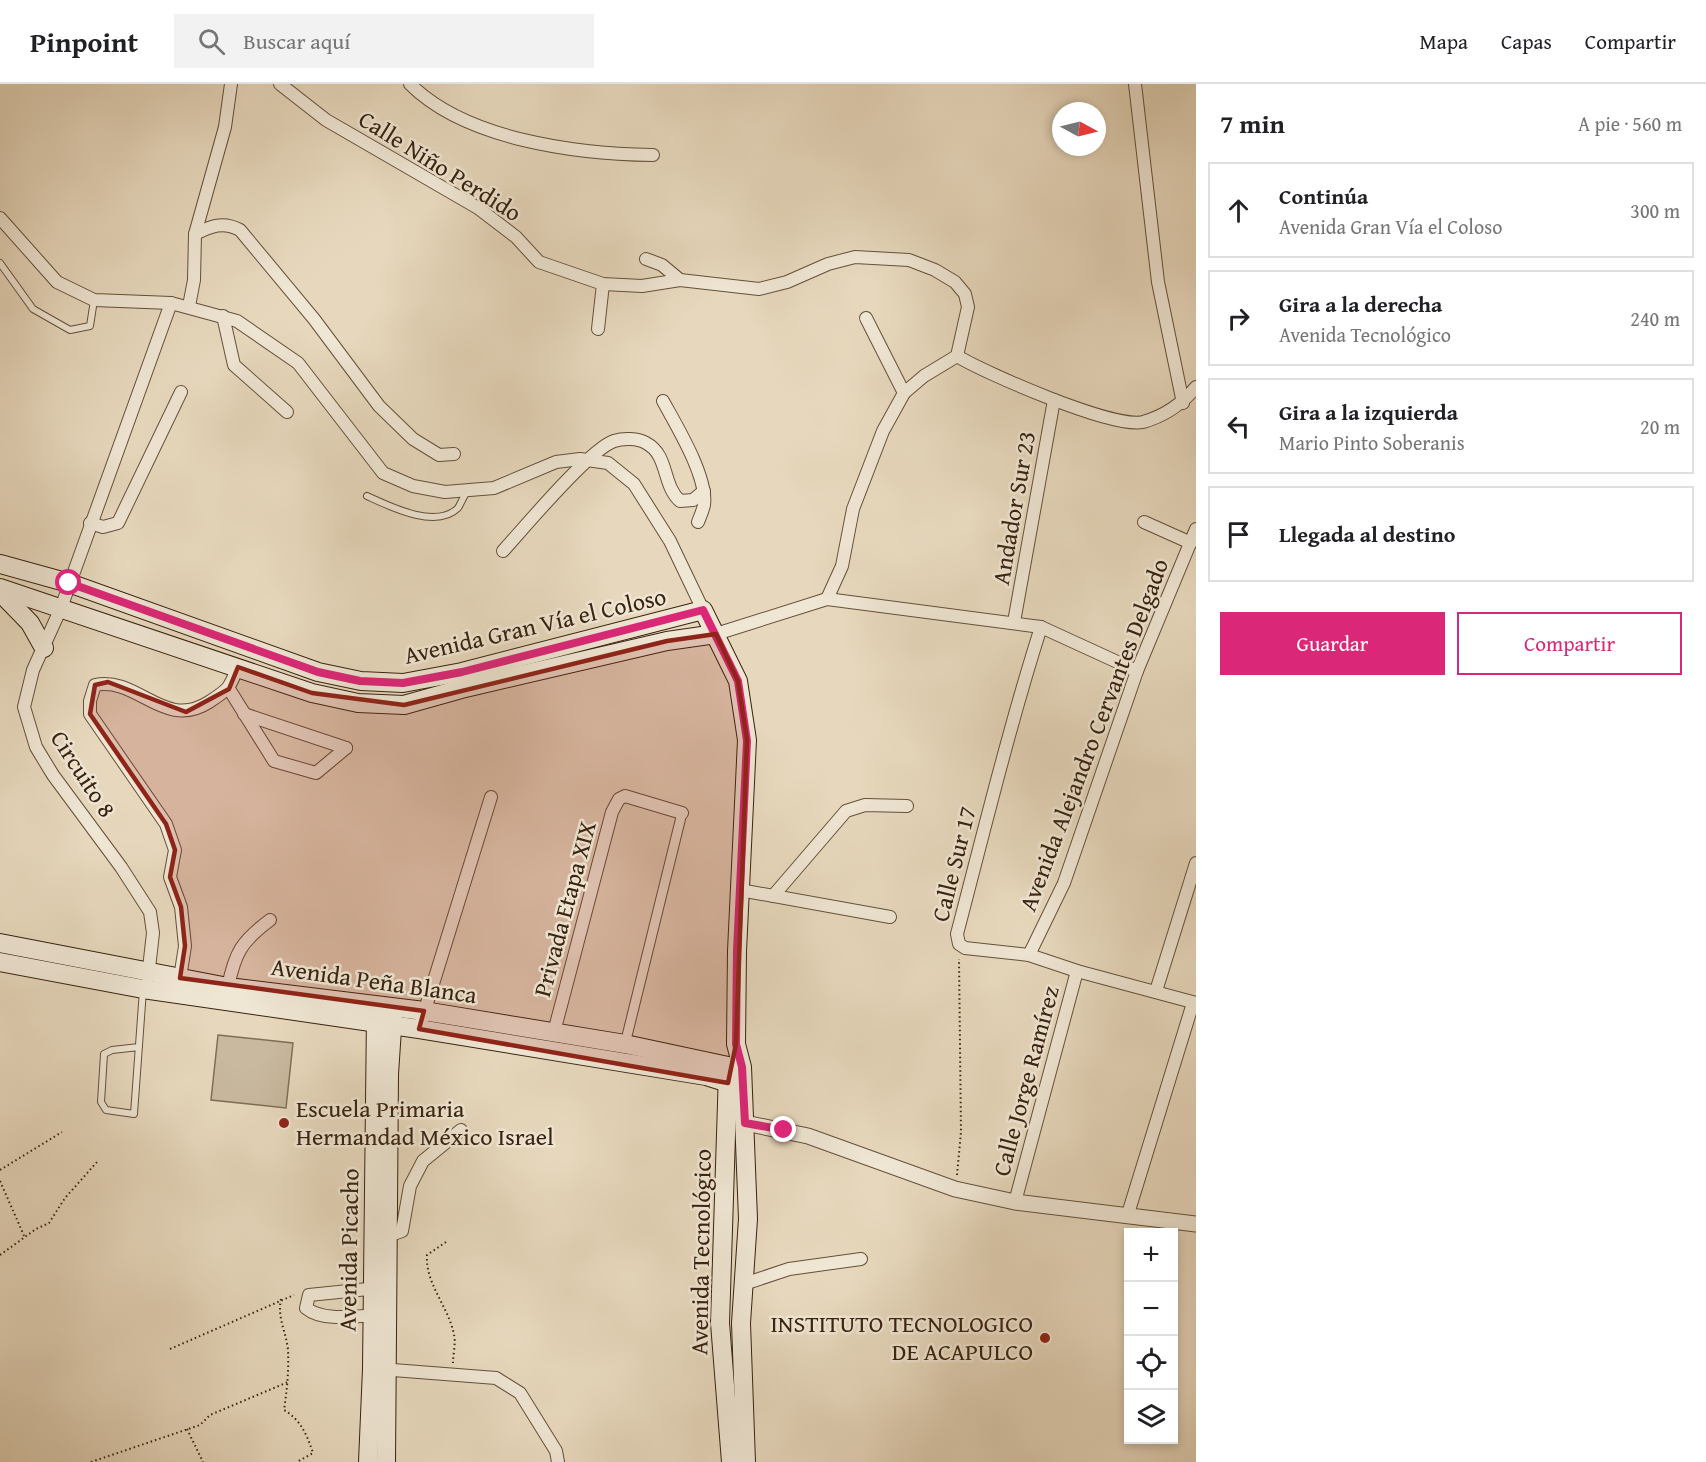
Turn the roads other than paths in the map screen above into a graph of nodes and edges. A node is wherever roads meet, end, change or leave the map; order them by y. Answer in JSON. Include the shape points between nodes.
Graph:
{"nodes":[{"id":1,"x":231,"y":84,"type":"edge"},
{"id":2,"x":280,"y":84,"type":"edge"},
{"id":3,"x":410,"y":84,"type":"edge"},
{"id":4,"x":1135,"y":84,"type":"edge"},
{"id":5,"x":653,"y":155,"type":"dead end"},
{"id":6,"x":0,"y":218,"type":"edge"},
{"id":7,"x":195,"y":234,"type":"junction"},
{"id":8,"x":646,"y":259,"type":"dead end"},
{"id":9,"x":0,"y":263,"type":"edge"},
{"id":10,"x":680,"y":280,"type":"junction"},
{"id":11,"x":603,"y":284,"type":"junction"},
{"id":12,"x":94,"y":300,"type":"junction"},
{"id":13,"x":171,"y":303,"type":"junction"},
{"id":14,"x":189,"y":306,"type":"junction"},
{"id":15,"x":223,"y":316,"type":"junction"},
{"id":16,"x":866,"y":318,"type":"dead end"},
{"id":17,"x":598,"y":329,"type":"dead end"},
{"id":18,"x":957,"y":356,"type":"junction"},
{"id":19,"x":1196,"y":387,"type":"edge"},
{"id":20,"x":181,"y":392,"type":"dead end"},
{"id":21,"x":904,"y":393,"type":"junction"},
{"id":22,"x":1054,"y":400,"type":"junction"},
{"id":23,"x":663,"y":401,"type":"dead end"},
{"id":24,"x":1183,"y":403,"type":"junction"},
{"id":25,"x":287,"y":412,"type":"dead end"},
{"id":26,"x":454,"y":454,"type":"dead end"},
{"id":27,"x":590,"y":459,"type":"junction"},
{"id":28,"x":467,"y":490,"type":"junction"},
{"id":29,"x":704,"y":491,"type":"junction"},
{"id":30,"x":367,"y":496,"type":"dead end"},
{"id":31,"x":698,"y":522,"type":"dead end"},
{"id":32,"x":1144,"y":522,"type":"dead end"},
{"id":33,"x":90,"y":523,"type":"junction"},
{"id":34,"x":1196,"y":529,"type":"edge"},
{"id":35,"x":1191,"y":543,"type":"junction"},
{"id":36,"x":503,"y":551,"type":"dead end"},
{"id":37,"x":0,"y":564,"type":"edge"},
{"id":38,"x":69,"y":583,"type":"junction"},
{"id":39,"x":0,"y":590,"type":"edge"},
{"id":40,"x":826,"y":599,"type":"junction"},
{"id":41,"x":61,"y":608,"type":"junction"},
{"id":42,"x":703,"y":610,"type":"junction"},
{"id":43,"x":1014,"y":622,"type":"junction"},
{"id":44,"x":1041,"y":627,"type":"junction"},
{"id":45,"x":716,"y":634,"type":"junction"},
{"id":46,"x":44,"y":648,"type":"junction"},
{"id":47,"x":238,"y":667,"type":"junction"},
{"id":48,"x":1137,"y":671,"type":"junction"},
{"id":49,"x":230,"y":689,"type":"junction"},
{"id":50,"x":244,"y":714,"type":"junction"},
{"id":51,"x":491,"y":797,"type":"dead end"},
{"id":52,"x":908,"y":806,"type":"dead end"},
{"id":53,"x":682,"y":813,"type":"joint"},
{"id":54,"x":1196,"y":863,"type":"edge"},
{"id":55,"x":740,"y":890,"type":"junction"},
{"id":56,"x":773,"y":896,"type":"junction"},
{"id":57,"x":890,"y":917,"type":"dead end"},
{"id":58,"x":270,"y":920,"type":"dead end"},
{"id":59,"x":0,"y":943,"type":"edge"},
{"id":60,"x":1029,"y":955,"type":"junction"},
{"id":61,"x":0,"y":962,"type":"edge"},
{"id":62,"x":1077,"y":971,"type":"junction"},
{"id":63,"x":180,"y":978,"type":"junction"},
{"id":64,"x":146,"y":981,"type":"junction"},
{"id":65,"x":228,"y":987,"type":"junction"},
{"id":66,"x":1156,"y":991,"type":"junction"},
{"id":67,"x":1194,"y":1003,"type":"edge"},
{"id":68,"x":385,"y":1005,"type":"junction"},
{"id":69,"x":424,"y":1011,"type":"junction"},
{"id":70,"x":384,"y":1025,"type":"junction"},
{"id":71,"x":418,"y":1029,"type":"junction"},
{"id":72,"x":554,"y":1032,"type":"junction"},
{"id":73,"x":625,"y":1044,"type":"junction"},
{"id":74,"x":139,"y":1047,"type":"junction"},
{"id":75,"x":735,"y":1075,"type":"junction"},
{"id":76,"x":745,"y":1123,"type":"junction"},
{"id":77,"x":461,"y":1130,"type":"dead end"},
{"id":78,"x":1015,"y":1202,"type":"junction"},
{"id":79,"x":1127,"y":1217,"type":"junction"},
{"id":80,"x":1196,"y":1224,"type":"edge"},
{"id":81,"x":388,"y":1236,"type":"junction"},
{"id":82,"x":861,"y":1259,"type":"dead end"},
{"id":83,"x":744,"y":1284,"type":"junction"},
{"id":84,"x":380,"y":1288,"type":"junction"},
{"id":85,"x":380,"y":1315,"type":"junction"},
{"id":86,"x":380,"y":1369,"type":"junction"},
{"id":87,"x":368,"y":1462,"type":"edge"},
{"id":88,"x":386,"y":1462,"type":"edge"},
{"id":89,"x":558,"y":1462,"type":"edge"},
{"id":90,"x":731,"y":1462,"type":"edge"},
{"id":91,"x":746,"y":1462,"type":"edge"}],
"edges":[{"from":1,"to":7,"type":"street","via":[[225,127]]},
{"from":2,"to":11,"type":"street","name":"Calle Niño Perdido","via":[[326,120],[477,208],[516,237],[539,262]]},
{"from":3,"to":5,"type":"street","via":[[426,100],[482,127],[549,147]]},
{"from":4,"to":24,"type":"street","via":[[1158,282]]},
{"from":6,"to":12,"type":"street","via":[[57,282]]},
{"from":7,"to":14,"type":"street","via":[[195,280]]},
{"from":7,"to":26,"type":"street","via":[[212,225],[230,225],[240,230],[379,406],[412,439],[439,455]]},
{"from":8,"to":10,"type":"street","via":[[662,265]]},
{"from":9,"to":12,"type":"lane","via":[[33,309],[70,330],[90,326]]},
{"from":10,"to":11,"type":"street","name":"Calle Niño Perdido","via":[[642,286]]},
{"from":10,"to":18,"type":"street","name":"Calle Niño Perdido","via":[[759,289],[855,257],[909,260],[955,282],[965,294],[968,307]]},
{"from":11,"to":17,"type":"street"},
{"from":12,"to":13,"type":"street"},
{"from":13,"to":14,"type":"street"},
{"from":13,"to":33,"type":"street","name":"Circuito 8"},
{"from":14,"to":15,"type":"street"},
{"from":15,"to":25,"type":"street","via":[[234,365]]},
{"from":15,"to":28,"type":"street","via":[[237,321],[298,363],[383,473],[413,486],[445,492]]},
{"from":16,"to":21,"type":"street"},
{"from":18,"to":21,"type":"street"},
{"from":18,"to":22,"type":"street","via":[[978,369]]},
{"from":19,"to":24,"type":"street"},
{"from":20,"to":33,"type":"street","via":[[118,523],[103,527]]},
{"from":21,"to":40,"type":"street","via":[[883,431],[853,509],[842,567]]},
{"from":22,"to":24,"type":"street","via":[[1116,419],[1141,422]]},
{"from":22,"to":43,"type":"street","name":"Andador Sur 23"},
{"from":23,"to":29,"type":"street","via":[[688,446]]},
{"from":27,"to":28,"type":"street","via":[[556,462],[494,488]]},
{"from":27,"to":29,"type":"street","via":[[613,441],[647,443],[662,459],[672,494],[680,501],[693,500]]},
{"from":27,"to":36,"type":"street"},
{"from":27,"to":42,"type":"street","via":[[608,463],[634,484],[670,541]]},
{"from":28,"to":30,"type":"lane","via":[[457,509],[428,516],[411,515]]},
{"from":29,"to":31,"type":"street"},
{"from":32,"to":35,"type":"street"},
{"from":33,"to":38,"type":"street","name":"Circuito 8"},
{"from":34,"to":35,"type":"street","name":"Avenida Alejandro Cervantes Delgado"},
{"from":35,"to":48,"type":"street","name":"Avenida Alejandro Cervantes Delgado"},
{"from":37,"to":38,"type":"main road","name":"Avenida Gran Vía el Coloso"},
{"from":38,"to":41,"type":"street","name":"Circuito 8"},
{"from":38,"to":42,"type":"main road","name":"Avenida Gran Vía el Coloso","via":[[318,672],[360,681],[403,683],[462,672]]},
{"from":39,"to":41,"type":"main road","name":"Avenida Gran Vía el Coloso"},
{"from":39,"to":46,"type":"main road","via":[[30,623]]},
{"from":40,"to":43,"type":"street","name":"Avenida Gran Vía el Coloso"},
{"from":40,"to":45,"type":"street","name":"Avenida Gran Vía el Coloso"},
{"from":41,"to":46,"type":"street","name":"Circuito 8"},
{"from":41,"to":47,"type":"main road","name":"Avenida Gran Vía el Coloso"},
{"from":42,"to":45,"type":"main road","name":"Avenida Tecnológico"},
{"from":43,"to":44,"type":"street","name":"Avenida Gran Vía el Coloso"},
{"from":44,"to":48,"type":"street","name":"Avenida Gran Vía el Coloso"},
{"from":44,"to":60,"type":"street","name":"Calle Sur 17","via":[[1019,695],[957,934],[959,944],[965,948]]},
{"from":45,"to":47,"type":"main road","name":"Avenida Gran Vía el Coloso","via":[[667,641],[404,705],[358,703],[312,693]]},
{"from":45,"to":55,"type":"main road","name":"Avenida Tecnológico","via":[[738,681],[747,741]]},
{"from":46,"to":64,"type":"street","name":"Circuito 8","via":[[33,670],[24,707],[36,747],[150,912],[153,933]]},
{"from":47,"to":49,"type":"street"},
{"from":48,"to":60,"type":"street","name":"Avenida Alejandro Cervantes Delgado","via":[[1064,883]]},
{"from":49,"to":50,"type":"street"},
{"from":49,"to":63,"type":"street","name":"Circuito 8","via":[[195,711],[186,712],[175,711],[108,682],[95,685],[90,700],[90,714],[166,824],[176,850],[170,876],[181,907],[184,946]]},
{"from":50,"to":50,"type":"street","via":[[273,761],[316,773],[346,748]]},
{"from":51,"to":69,"type":"street"},
{"from":52,"to":56,"type":"street","via":[[865,805],[846,811]]},
{"from":53,"to":72,"type":"street","name":"Privada Etapa XIX","via":[[625,796],[619,799],[612,812]]},
{"from":53,"to":73,"type":"street"},
{"from":54,"to":66,"type":"street"},
{"from":55,"to":56,"type":"street"},
{"from":55,"to":75,"type":"main road","name":"Avenida Tecnológico"},
{"from":56,"to":57,"type":"street"},
{"from":58,"to":65,"type":"street","via":[[251,934],[235,956]]},
{"from":59,"to":64,"type":"main road","name":"Avenida Peña Blanca"},
{"from":60,"to":62,"type":"street"},
{"from":61,"to":64,"type":"main road","name":"Avenida Peña Blanca"},
{"from":62,"to":66,"type":"street"},
{"from":62,"to":78,"type":"street","name":"Calle Jorge Ramírez"},
{"from":63,"to":64,"type":"main road","name":"Avenida Peña Blanca"},
{"from":63,"to":65,"type":"main road","name":"Avenida Peña Blanca"},
{"from":64,"to":70,"type":"main road","name":"Avenida Peña Blanca"},
{"from":64,"to":74,"type":"lane"},
{"from":65,"to":68,"type":"main road","name":"Avenida Peña Blanca"},
{"from":66,"to":67,"type":"street"},
{"from":67,"to":79,"type":"street"},
{"from":68,"to":69,"type":"main road","name":"Avenida Peña Blanca"},
{"from":68,"to":70,"type":"main road","name":"Avenida Picacho"},
{"from":69,"to":71,"type":"street"},
{"from":69,"to":72,"type":"main road","name":"Avenida Peña Blanca"},
{"from":70,"to":71,"type":"main road","name":"Avenida Peña Blanca"},
{"from":70,"to":81,"type":"main road","name":"Avenida Picacho"},
{"from":70,"to":84,"type":"main road","name":"Avenida Picacho"},
{"from":71,"to":75,"type":"main road","name":"Avenida Peña Blanca","via":[[706,1076]]},
{"from":72,"to":73,"type":"main road","name":"Avenida Peña Blanca"},
{"from":73,"to":75,"type":"main road","name":"Avenida Peña Blanca"},
{"from":74,"to":74,"type":"lane","via":[[104,1053],[101,1102],[106,1110],[134,1114]]},
{"from":75,"to":76,"type":"main road","name":"Avenida Tecnológico"},
{"from":75,"to":90,"type":"main road","name":"Avenida Tecnológico","via":[[720,1323]]},
{"from":76,"to":78,"type":"street","via":[[808,1136],[955,1189]]},
{"from":76,"to":83,"type":"main road","name":"Avenida Tecnológico","via":[[748,1219]]},
{"from":77,"to":81,"type":"street","via":[[423,1161],[410,1186],[402,1232]]},
{"from":78,"to":79,"type":"street"},
{"from":79,"to":80,"type":"street"},
{"from":81,"to":84,"type":"main road","name":"Avenida Picacho"},
{"from":82,"to":83,"type":"street","via":[[789,1269]]},
{"from":83,"to":91,"type":"main road","name":"Avenida Tecnológico","via":[[741,1323]]},
{"from":84,"to":85,"type":"main road","name":"Avenida Picacho"},
{"from":84,"to":85,"type":"street","via":[[309,1295],[306,1308],[314,1314]]},
{"from":85,"to":86,"type":"main road","name":"Avenida Picacho"},
{"from":86,"to":87,"type":"main road","name":"Avenida Picacho"},
{"from":86,"to":88,"type":"main road","name":"Avenida Picacho"},
{"from":86,"to":89,"type":"street","via":[[496,1378],[520,1393],[556,1451]]}]}
